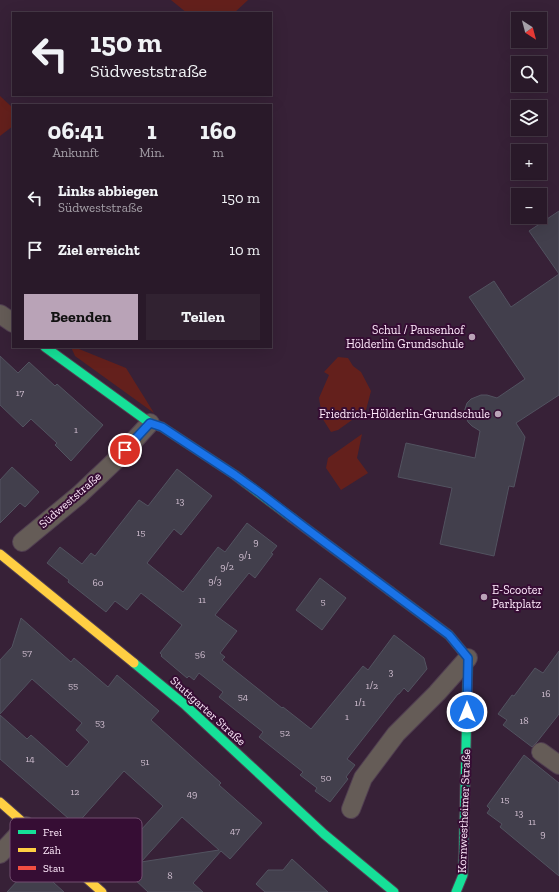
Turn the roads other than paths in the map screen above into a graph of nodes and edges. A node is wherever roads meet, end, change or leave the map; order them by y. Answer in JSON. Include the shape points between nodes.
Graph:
{"nodes":[{"id":1,"x":0,"y":314,"type":"edge"},
{"id":2,"x":12,"y":322,"type":"edge"},
{"id":3,"x":46,"y":348,"type":"edge"},
{"id":4,"x":150,"y":423,"type":"junction"},
{"id":5,"x":22,"y":542,"type":"dead end"},
{"id":6,"x":0,"y":554,"type":"edge"},
{"id":7,"x":468,"y":658,"type":"junction"},
{"id":8,"x":541,"y":752,"type":"dead end"},
{"id":9,"x":559,"y":765,"type":"edge"},
{"id":10,"x":0,"y":802,"type":"edge"},
{"id":11,"x":351,"y":809,"type":"dead end"},
{"id":12,"x":17,"y":818,"type":"edge"},
{"id":13,"x":10,"y":843,"type":"edge"},
{"id":14,"x":0,"y":854,"type":"edge"},
{"id":15,"x":90,"y":882,"type":"edge"},
{"id":16,"x":102,"y":892,"type":"edge"},
{"id":17,"x":394,"y":892,"type":"edge"},
{"id":18,"x":456,"y":892,"type":"edge"}],
"edges":[{"from":1,"to":2,"type":"street"},
{"from":3,"to":4,"type":"street"},
{"from":4,"to":5,"type":"street","name":"Südweststraße","via":[[79,495]]},
{"from":4,"to":7,"type":"street","via":[[162,427],[260,493],[449,635]]},
{"from":6,"to":17,"type":"street","name":"Stuttgarter Straße","via":[[184,704],[324,834]]},
{"from":7,"to":11,"type":"street","via":[[438,693],[396,734],[363,778]]},
{"from":7,"to":18,"type":"street","name":"Kornwestheimer Straße","via":[[463,875]]},
{"from":8,"to":9,"type":"street"},
{"from":10,"to":12,"type":"street"},
{"from":13,"to":14,"type":"street"},
{"from":15,"to":16,"type":"street"}]}
